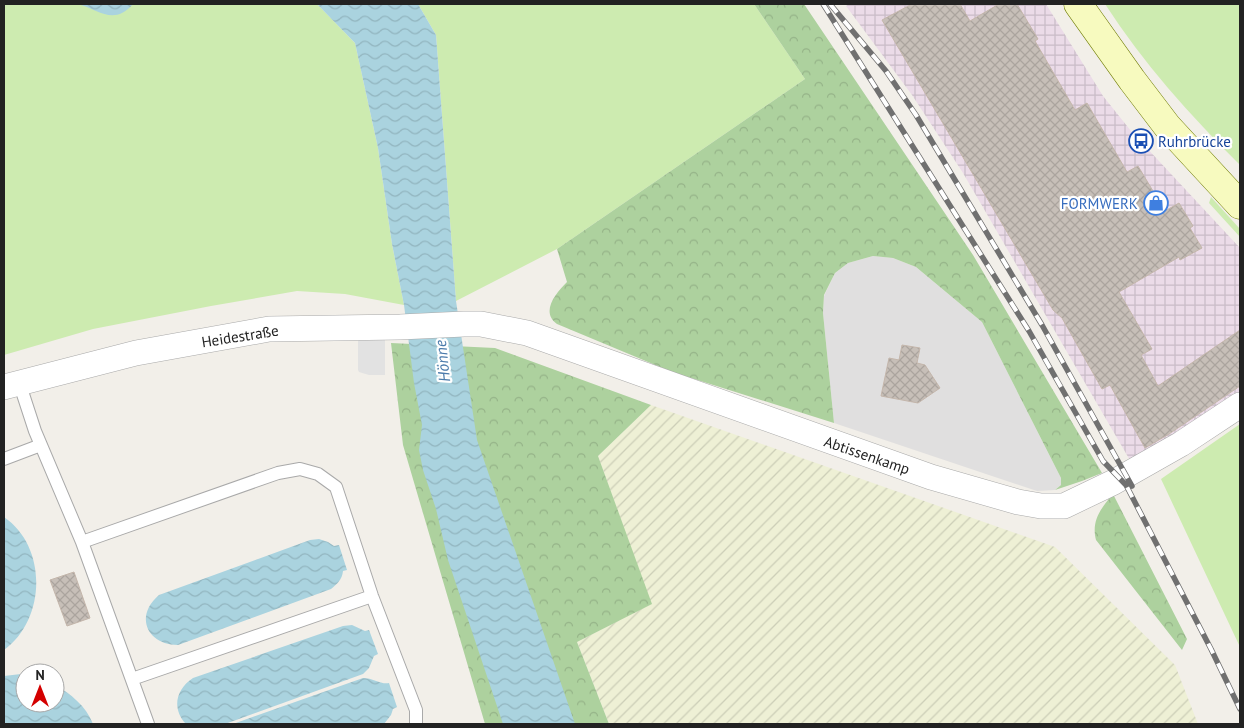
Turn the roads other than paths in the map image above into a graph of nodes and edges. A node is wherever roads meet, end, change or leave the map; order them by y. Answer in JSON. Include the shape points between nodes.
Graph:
{"nodes":[{"id":1,"x":1078,"y":4,"type":"edge"},
{"id":2,"x":1240,"y":205,"type":"edge"},
{"id":3,"x":472,"y":324,"type":"joint"},
{"id":4,"x":12,"y":385,"type":"edge"},
{"id":5,"x":1240,"y":405,"type":"edge"},
{"id":6,"x":41,"y":445,"type":"junction"},
{"id":7,"x":4,"y":459,"type":"edge"},
{"id":8,"x":82,"y":542,"type":"junction"},
{"id":9,"x":372,"y":596,"type":"junction"},
{"id":10,"x":132,"y":679,"type":"junction"},
{"id":11,"x":148,"y":724,"type":"edge"},
{"id":12,"x":416,"y":724,"type":"edge"}],
"edges":[{"from":1,"to":2,"type":"main road","via":[[1167,126]]},
{"from":3,"to":4,"type":"street","name":"Heidestraße","via":[[269,329],[136,353]]},
{"from":3,"to":5,"type":"street","name":"Abtissenkamp","via":[[527,333],[931,477],[1041,506],[1064,506],[1114,482],[1181,444]]},
{"from":4,"to":6,"type":"lane"},
{"from":6,"to":7,"type":"lane"},
{"from":6,"to":8,"type":"lane"},
{"from":8,"to":9,"type":"lane","via":[[278,473],[300,469],[318,474],[336,487]]},
{"from":8,"to":10,"type":"lane"},
{"from":9,"to":10,"type":"lane"},
{"from":9,"to":12,"type":"lane","via":[[416,710]]},
{"from":10,"to":11,"type":"lane"}]}
